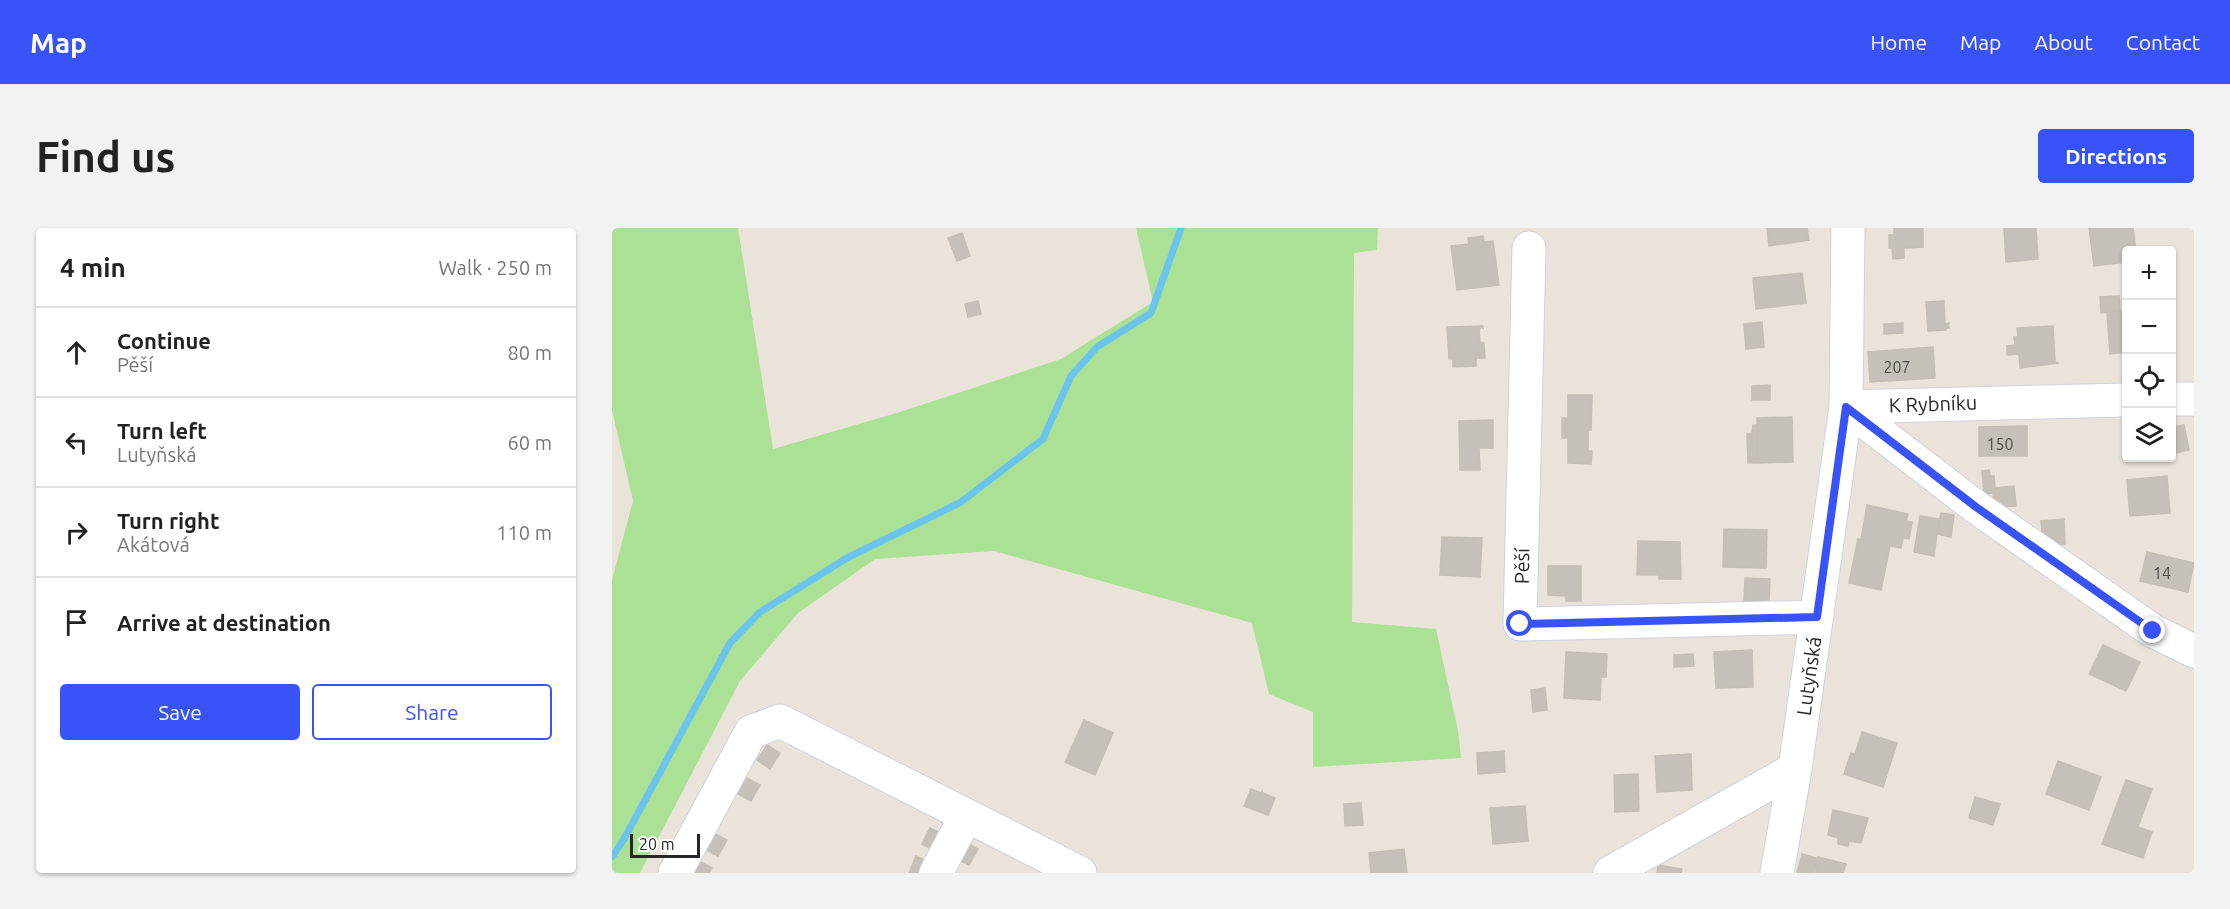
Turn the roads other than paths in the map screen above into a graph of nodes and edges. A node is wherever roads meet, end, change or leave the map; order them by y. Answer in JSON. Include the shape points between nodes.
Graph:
{"nodes":[{"id":1,"x":1848,"y":228,"type":"edge"},
{"id":2,"x":1529,"y":248,"type":"dead end"},
{"id":3,"x":2176,"y":399,"type":"edge"},
{"id":4,"x":2194,"y":399,"type":"edge"},
{"id":5,"x":2122,"y":400,"type":"edge"},
{"id":6,"x":1846,"y":407,"type":"junction"},
{"id":7,"x":1817,"y":617,"type":"junction"},
{"id":8,"x":2194,"y":651,"type":"edge"},
{"id":9,"x":1795,"y":769,"type":"junction"},
{"id":10,"x":966,"y":816,"type":"junction"},
{"id":11,"x":675,"y":873,"type":"edge"},
{"id":12,"x":936,"y":873,"type":"edge"},
{"id":13,"x":1080,"y":873,"type":"edge"},
{"id":14,"x":1610,"y":873,"type":"edge"},
{"id":15,"x":1777,"y":873,"type":"edge"}],
"edges":[{"from":1,"to":6,"type":"street"},
{"from":2,"to":7,"type":"street","name":"Pěší","via":[[1520,624]]},
{"from":3,"to":4,"type":"street"},
{"from":5,"to":6,"type":"street","name":"K Rybníku"},
{"from":6,"to":7,"type":"street","name":"Lutyňská"},
{"from":6,"to":8,"type":"street","via":[[1976,507],[2153,631]]},
{"from":7,"to":9,"type":"street","name":"Lutyňská"},
{"from":9,"to":14,"type":"street"},
{"from":9,"to":15,"type":"street","name":"Lutyňská"},
{"from":10,"to":11,"type":"street","via":[[780,721],[751,732]]},
{"from":10,"to":12,"type":"street"},
{"from":10,"to":13,"type":"street"}]}
